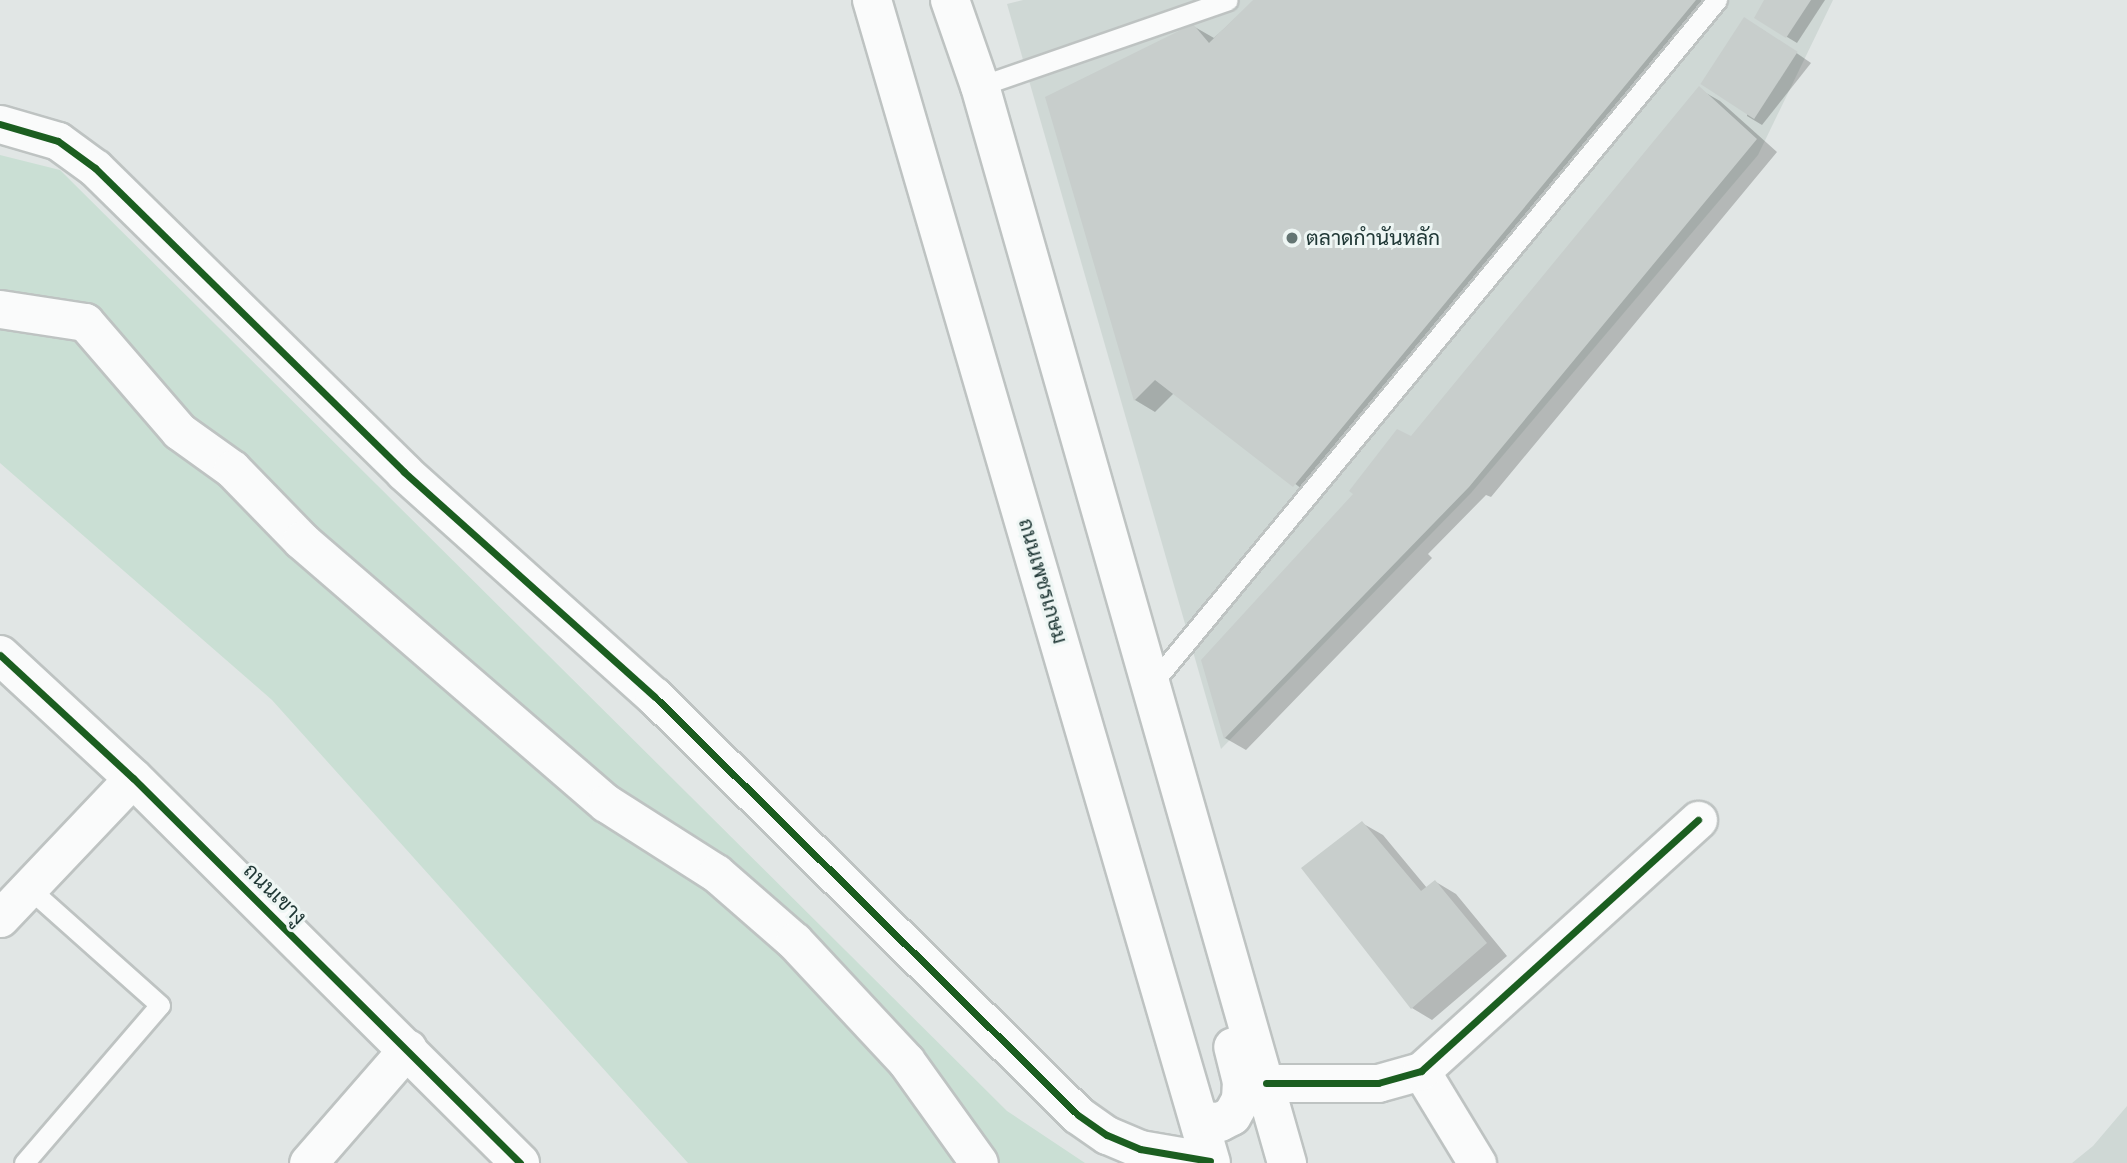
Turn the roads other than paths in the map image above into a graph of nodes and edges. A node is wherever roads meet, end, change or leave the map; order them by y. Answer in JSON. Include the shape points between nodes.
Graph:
{"nodes":[{"id":1,"x":872,"y":0,"type":"edge"},
{"id":2,"x":890,"y":0,"type":"edge"},
{"id":3,"x":950,"y":0,"type":"edge"},
{"id":4,"x":1228,"y":0,"type":"edge"},
{"id":5,"x":1717,"y":0,"type":"edge"},
{"id":6,"x":889,"y":58,"type":"junction"},
{"id":7,"x":980,"y":86,"type":"junction"},
{"id":8,"x":0,"y":124,"type":"edge"},
{"id":9,"x":0,"y":309,"type":"edge"},
{"id":10,"x":0,"y":655,"type":"edge"},
{"id":11,"x":1149,"y":687,"type":"junction"},
{"id":12,"x":132,"y":778,"type":"junction"},
{"id":13,"x":1698,"y":820,"type":"dead end"},
{"id":14,"x":31,"y":890,"type":"junction"},
{"id":15,"x":0,"y":918,"type":"edge"},
{"id":16,"x":1230,"y":968,"type":"junction"},
{"id":17,"x":408,"y":1048,"type":"junction"},
{"id":18,"x":1421,"y":1072,"type":"junction"},
{"id":19,"x":1266,"y":1083,"type":"junction"},
{"id":20,"x":1201,"y":1121,"type":"junction"},
{"id":21,"x":1210,"y":1162,"type":"edge"},
{"id":22,"x":24,"y":1163,"type":"edge"},
{"id":23,"x":308,"y":1163,"type":"edge"},
{"id":24,"x":520,"y":1163,"type":"edge"},
{"id":25,"x":979,"y":1163,"type":"edge"},
{"id":26,"x":1287,"y":1163,"type":"edge"},
{"id":27,"x":1477,"y":1163,"type":"edge"}],
"edges":[{"from":1,"to":6,"type":"main road","name":"ถนนเพชรเกษม"},
{"from":2,"to":6,"type":"main road"},
{"from":3,"to":7,"type":"main road"},
{"from":4,"to":7,"type":"lane"},
{"from":5,"to":11,"type":"lane"},
{"from":6,"to":20,"type":"main road","name":"ถนนเพชรเกษม"},
{"from":7,"to":11,"type":"main road"},
{"from":8,"to":21,"type":"street","via":[[58,141],[95,169],[404,472],[654,696],[1078,1115],[1140,1149]]},
{"from":9,"to":25,"type":"street","via":[[85,322],[179,431],[232,468],[300,540],[606,803],[716,873],[794,940],[906,1061]]},
{"from":10,"to":12,"type":"main road","name":"ถนนเขางู"},
{"from":11,"to":16,"type":"main road"},
{"from":12,"to":14,"type":"street"},
{"from":12,"to":17,"type":"main road","name":"ถนนเขางู"},
{"from":13,"to":18,"type":"street"},
{"from":14,"to":15,"type":"street"},
{"from":14,"to":22,"type":"lane","via":[[160,1005]]},
{"from":16,"to":19,"type":"main road"},
{"from":16,"to":20,"type":"main road","via":[[1227,1024],[1242,1082],[1241,1100],[1232,1116],[1220,1122]]},
{"from":17,"to":23,"type":"street"},
{"from":17,"to":24,"type":"main road","name":"ถนนเขางู"},
{"from":18,"to":19,"type":"street","via":[[1378,1083]]},
{"from":18,"to":27,"type":"street"},
{"from":19,"to":26,"type":"main road"},
{"from":20,"to":21,"type":"main road","name":"ถนนเพชรเกษม"}]}
